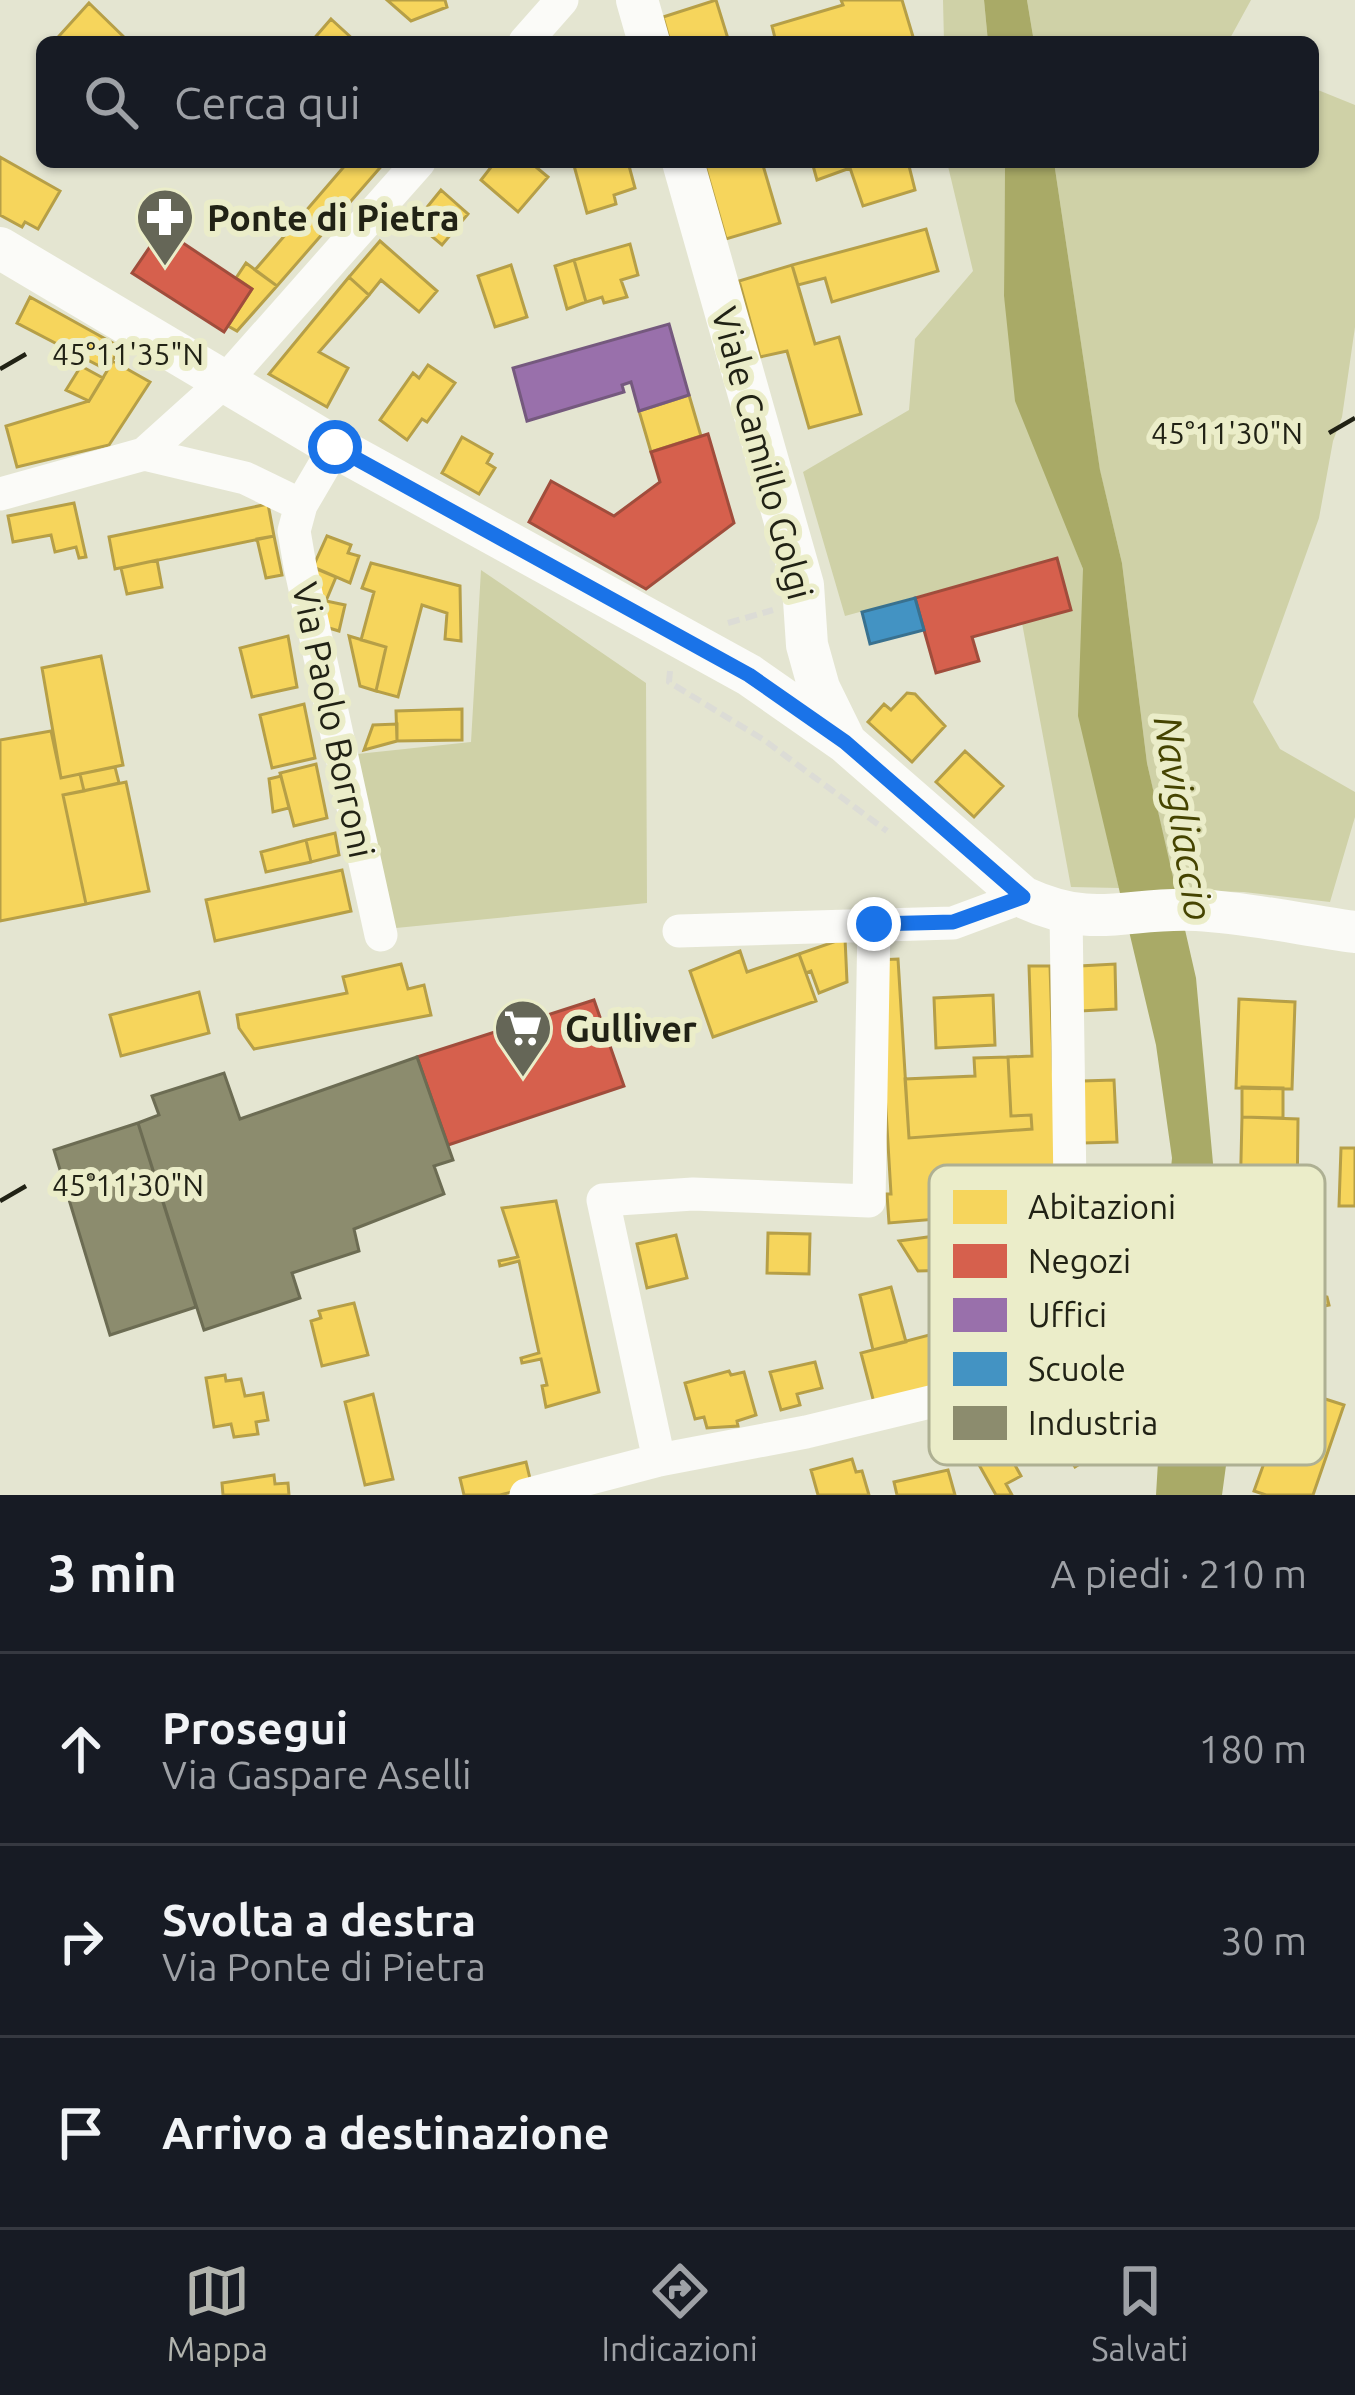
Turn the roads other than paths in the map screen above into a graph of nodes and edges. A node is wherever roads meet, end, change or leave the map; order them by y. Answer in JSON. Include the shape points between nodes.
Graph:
{"nodes":[{"id":1,"x":562,"y":0,"type":"edge"},
{"id":2,"x":637,"y":0,"type":"edge"},
{"id":3,"x":530,"y":36,"type":"edge"},
{"id":4,"x":647,"y":36,"type":"edge"},
{"id":5,"x":414,"y":168,"type":"edge"},
{"id":6,"x":685,"y":168,"type":"edge"},
{"id":7,"x":0,"y":248,"type":"edge"},
{"id":8,"x":225,"y":382,"type":"junction"},
{"id":9,"x":335,"y":447,"type":"junction"},
{"id":10,"x":144,"y":454,"type":"junction"},
{"id":11,"x":0,"y":494,"type":"edge"},
{"id":12,"x":302,"y":505,"type":"junction"},
{"id":13,"x":845,"y":742,"type":"junction"},
{"id":14,"x":1023,"y":897,"type":"junction"},
{"id":15,"x":1084,"y":915,"type":"junction"},
{"id":16,"x":874,"y":924,"type":"junction"},
{"id":17,"x":679,"y":931,"type":"dead end"},
{"id":18,"x":1355,"y":932,"type":"edge"},
{"id":19,"x":381,"y":935,"type":"dead end"},
{"id":20,"x":1077,"y":1165,"type":"edge"},
{"id":21,"x":929,"y":1402,"type":"edge"},
{"id":22,"x":659,"y":1460,"type":"junction"},
{"id":23,"x":526,"y":1495,"type":"edge"}],
"edges":[{"from":1,"to":3,"type":"street"},
{"from":2,"to":4,"type":"street"},
{"from":5,"to":8,"type":"street"},
{"from":6,"to":13,"type":"street","name":"Viale Camillo Golgi","via":[[803,585],[807,645]]},
{"from":7,"to":8,"type":"street"},
{"from":8,"to":9,"type":"street"},
{"from":8,"to":10,"type":"street"},
{"from":9,"to":12,"type":"street"},
{"from":9,"to":13,"type":"street","via":[[749,675]]},
{"from":10,"to":11,"type":"street"},
{"from":10,"to":12,"type":"street","via":[[245,478]]},
{"from":12,"to":19,"type":"street","name":"Via Paolo Borroni","via":[[294,531],[300,566]]},
{"from":13,"to":14,"type":"street"},
{"from":14,"to":15,"type":"street"},
{"from":14,"to":16,"type":"street","via":[[953,922]]},
{"from":15,"to":18,"type":"street","via":[[1195,910]]},
{"from":15,"to":20,"type":"street"},
{"from":16,"to":17,"type":"street"},
{"from":16,"to":22,"type":"street","via":[[869,1201],[693,1194],[603,1200]]},
{"from":21,"to":22,"type":"street"},
{"from":22,"to":23,"type":"street"}]}
